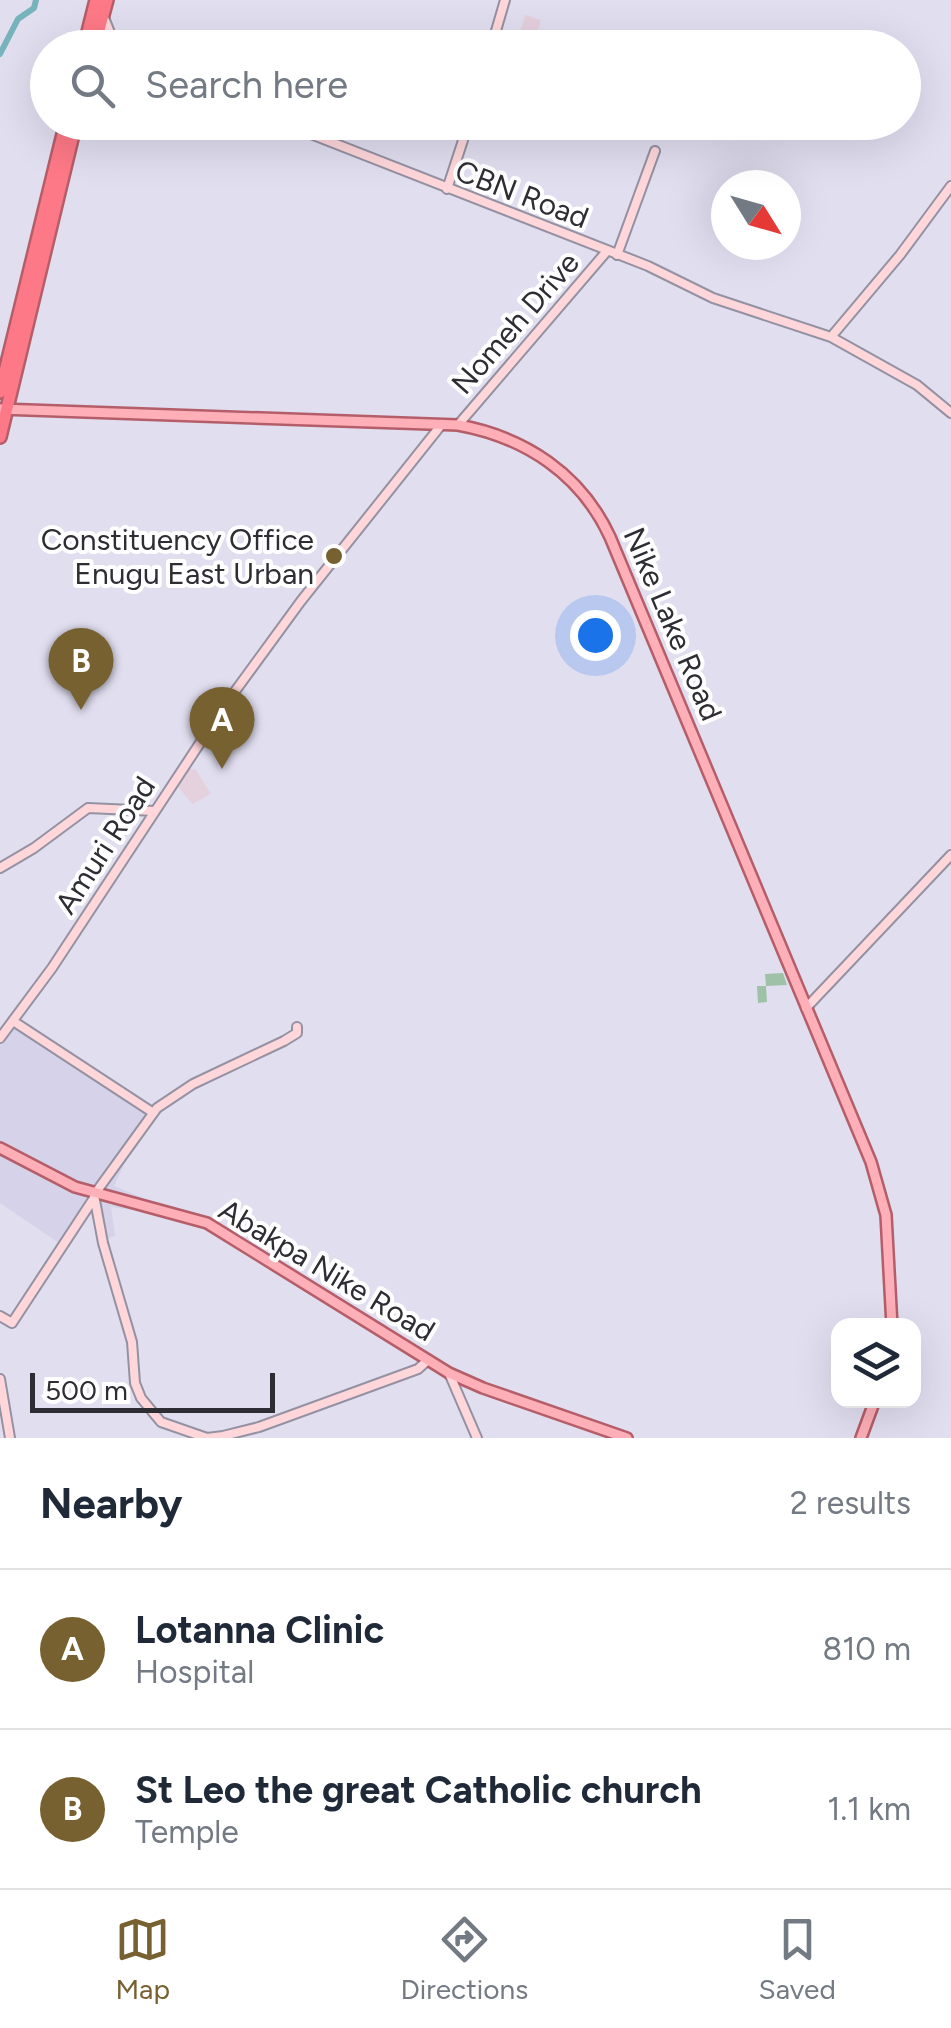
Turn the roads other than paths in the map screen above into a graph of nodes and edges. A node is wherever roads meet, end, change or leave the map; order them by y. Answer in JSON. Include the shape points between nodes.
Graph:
{"nodes":[{"id":1,"x":504,"y":0,"type":"edge"},
{"id":2,"x":102,"y":4,"type":"edge"},
{"id":3,"x":91,"y":30,"type":"edge"},
{"id":4,"x":98,"y":30,"type":"edge"},
{"id":5,"x":110,"y":30,"type":"edge"},
{"id":6,"x":496,"y":30,"type":"edge"},
{"id":7,"x":62,"y":140,"type":"edge"},
{"id":8,"x":71,"y":140,"type":"edge"},
{"id":9,"x":325,"y":140,"type":"edge"},
{"id":10,"x":462,"y":140,"type":"edge"},
{"id":11,"x":655,"y":151,"type":"dead end"},
{"id":12,"x":951,"y":186,"type":"edge"},
{"id":13,"x":447,"y":189,"type":"junction"},
{"id":14,"x":607,"y":251,"type":"junction"},
{"id":15,"x":618,"y":255,"type":"junction"},
{"id":16,"x":830,"y":337,"type":"junction"},
{"id":17,"x":5,"y":393,"type":"edge"},
{"id":18,"x":951,"y":413,"type":"edge"},
{"id":19,"x":8,"y":416,"type":"edge"},
{"id":20,"x":440,"y":428,"type":"junction"},
{"id":21,"x":155,"y":811,"type":"junction"},
{"id":22,"x":951,"y":855,"type":"edge"},
{"id":23,"x":0,"y":868,"type":"edge"},
{"id":24,"x":806,"y":1008,"type":"junction"},
{"id":25,"x":0,"y":1017,"type":"edge"},
{"id":26,"x":12,"y":1022,"type":"junction"},
{"id":27,"x":297,"y":1028,"type":"dead end"},
{"id":28,"x":0,"y":1038,"type":"edge"},
{"id":29,"x":152,"y":1112,"type":"junction"},
{"id":30,"x":0,"y":1149,"type":"edge"},
{"id":31,"x":94,"y":1196,"type":"junction"},
{"id":32,"x":0,"y":1316,"type":"edge"},
{"id":33,"x":892,"y":1318,"type":"edge"},
{"id":34,"x":427,"y":1361,"type":"junction"},
{"id":35,"x":450,"y":1374,"type":"junction"},
{"id":36,"x":0,"y":1379,"type":"edge"},
{"id":37,"x":871,"y":1408,"type":"edge"},
{"id":38,"x":10,"y":1438,"type":"edge"},
{"id":39,"x":477,"y":1438,"type":"edge"},
{"id":40,"x":625,"y":1438,"type":"edge"},
{"id":41,"x":861,"y":1438,"type":"edge"}],
"edges":[{"from":1,"to":6,"type":"main road"},
{"from":2,"to":3,"type":"highway"},
{"from":2,"to":4,"type":"highway"},
{"from":2,"to":5,"type":"main road"},
{"from":7,"to":17,"type":"highway"},
{"from":8,"to":17,"type":"highway"},
{"from":9,"to":13,"type":"main road","name":"CBN Road"},
{"from":10,"to":13,"type":"main road"},
{"from":11,"to":15,"type":"main road"},
{"from":12,"to":16,"type":"main road"},
{"from":13,"to":14,"type":"main road","name":"CBN Road"},
{"from":14,"to":15,"type":"main road","name":"CBN Road"},
{"from":14,"to":20,"type":"main road","name":"Nomeh Drive"},
{"from":15,"to":16,"type":"main road","name":"CBN Road","via":[[746,310]]},
{"from":16,"to":18,"type":"main road","name":"CBN Road"},
{"from":17,"to":19,"type":"highway"},
{"from":19,"to":20,"type":"main road","name":"Nike Lake Road"},
{"from":20,"to":21,"type":"main road","name":"Amuri Road","via":[[266,648]]},
{"from":20,"to":24,"type":"main road","name":"Nike Lake Road","via":[[504,437],[547,460],[601,518]]},
{"from":21,"to":23,"type":"main road","via":[[88,808]]},
{"from":21,"to":26,"type":"main road","name":"Amuri Road"},
{"from":22,"to":24,"type":"main road"},
{"from":24,"to":33,"type":"main road","name":"Nike Lake Road","via":[[880,1186]]},
{"from":25,"to":26,"type":"main road"},
{"from":26,"to":28,"type":"main road","name":"Amuri Road"},
{"from":26,"to":29,"type":"main road"},
{"from":27,"to":29,"type":"main road","via":[[284,1042],[193,1084]]},
{"from":29,"to":31,"type":"main road"},
{"from":30,"to":31,"type":"main road","name":"Abakpa Nike Road"},
{"from":31,"to":32,"type":"main road","via":[[12,1323]]},
{"from":31,"to":34,"type":"main road","name":"Abakpa Nike Road","via":[[207,1223]]},
{"from":31,"to":34,"type":"main road","via":[[132,1342],[136,1383],[160,1422],[207,1438],[223,1436]]},
{"from":34,"to":35,"type":"main road","name":"Abakpa Nike Road"},
{"from":35,"to":39,"type":"main road"},
{"from":35,"to":40,"type":"main road","name":"Abakpa Nike Road"},
{"from":36,"to":38,"type":"main road"},
{"from":37,"to":41,"type":"main road"}]}
